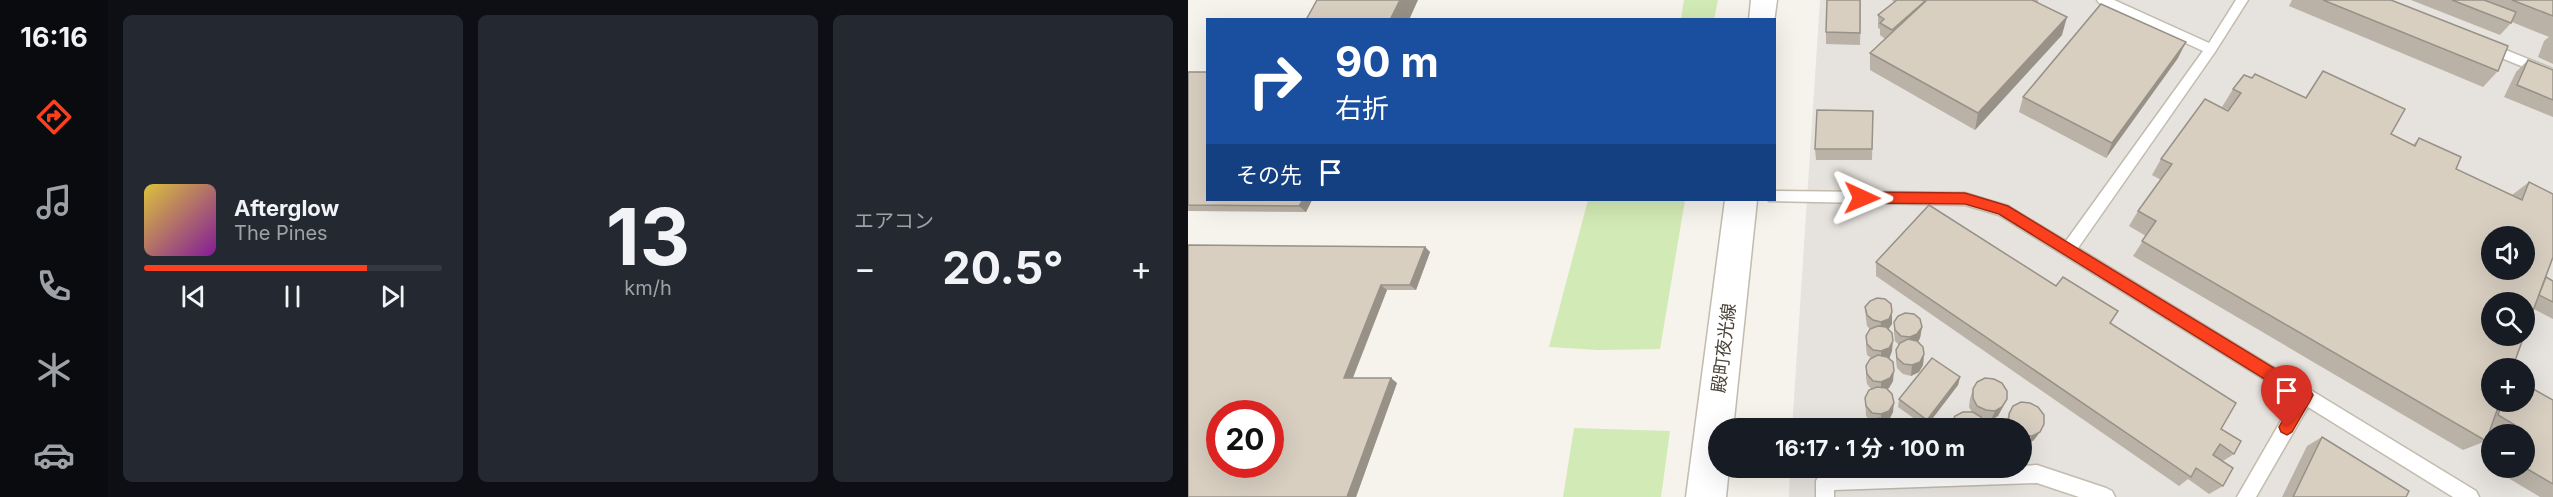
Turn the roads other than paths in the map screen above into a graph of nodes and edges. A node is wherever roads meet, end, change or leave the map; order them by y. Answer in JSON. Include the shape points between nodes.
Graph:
{"nodes":[{"id":1,"x":1764,"y":0,"type":"edge"},
{"id":2,"x":2103,"y":0,"type":"edge"},
{"id":3,"x":2242,"y":0,"type":"edge"},
{"id":4,"x":1762,"y":18,"type":"edge"},
{"id":5,"x":2478,"y":44,"type":"edge"},
{"id":6,"x":2211,"y":49,"type":"junction"},
{"id":7,"x":2553,"y":74,"type":"edge"},
{"id":8,"x":1776,"y":196,"type":"edge"},
{"id":9,"x":1741,"y":201,"type":"edge"},
{"id":10,"x":2068,"y":250,"type":"junction"},
{"id":11,"x":2305,"y":395,"type":"junction"},
{"id":12,"x":1706,"y":497,"type":"edge"},
{"id":13,"x":1825,"y":497,"type":"edge"},
{"id":14,"x":2106,"y":497,"type":"edge"},
{"id":15,"x":2246,"y":497,"type":"edge"},
{"id":16,"x":2470,"y":497,"type":"edge"}],
"edges":[{"from":1,"to":4,"type":"street"},
{"from":2,"to":6,"type":"lane"},
{"from":3,"to":6,"type":"lane"},
{"from":5,"to":7,"type":"lane"},
{"from":6,"to":10,"type":"lane"},
{"from":8,"to":10,"type":"lane","via":[[1965,199],[2003,210]]},
{"from":9,"to":12,"type":"street","name":"殿町夜光線"},
{"from":10,"to":11,"type":"lane"},
{"from":11,"to":15,"type":"lane"},
{"from":11,"to":16,"type":"lane"},
{"from":13,"to":14,"type":"lane","via":[[1825,481],[2037,474]]}]}
